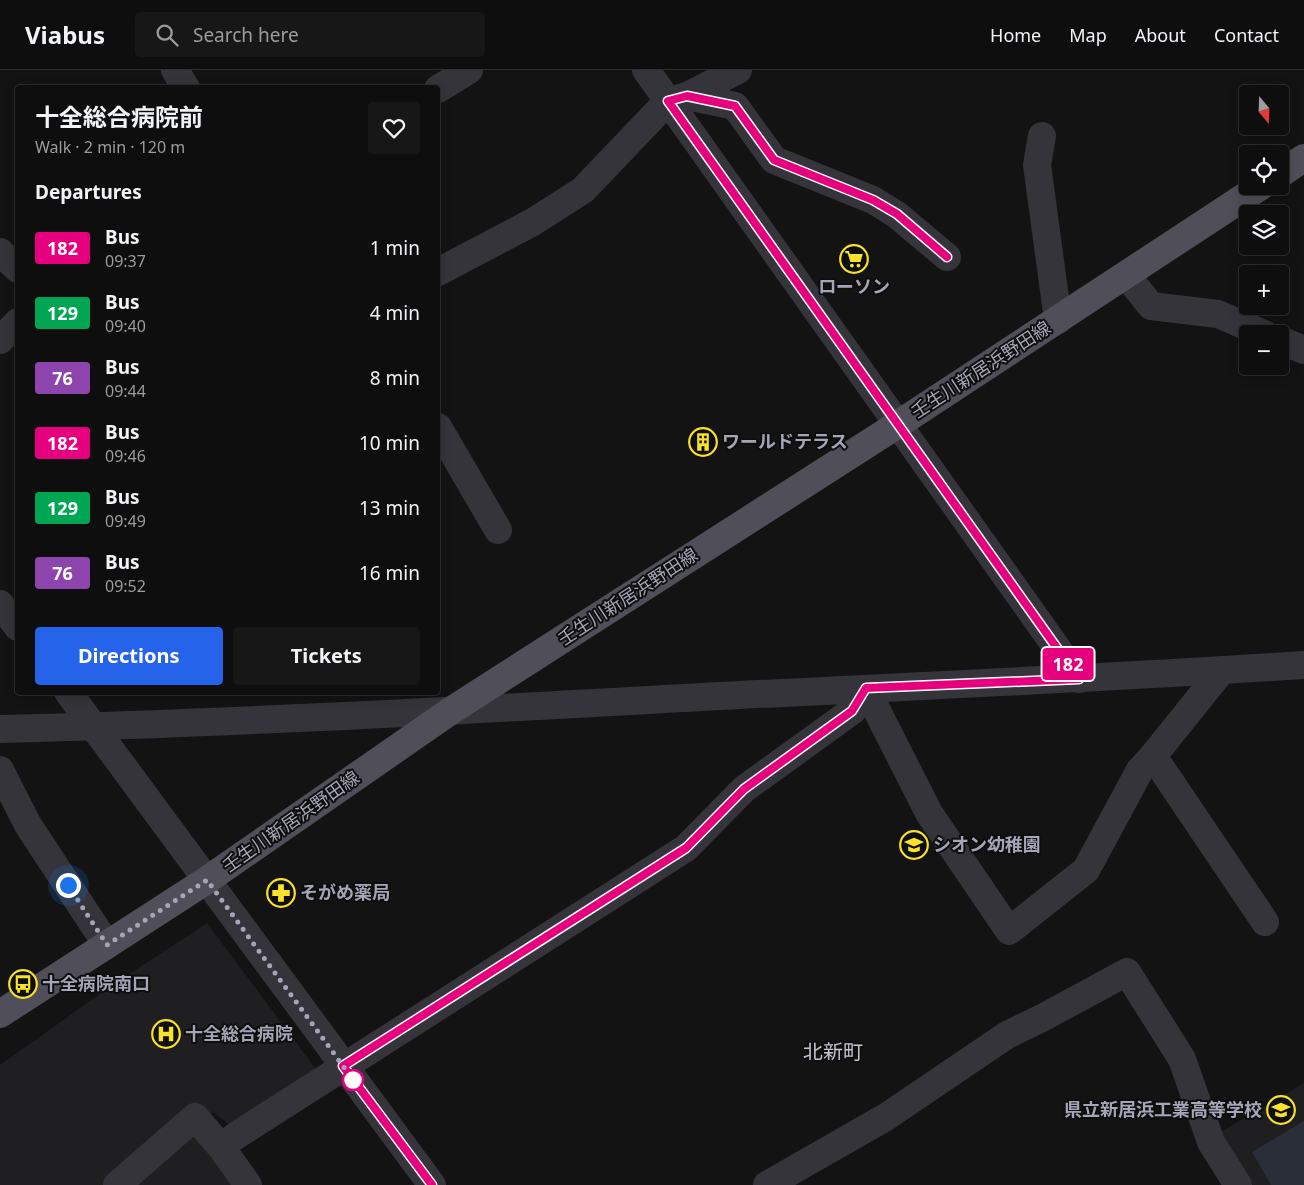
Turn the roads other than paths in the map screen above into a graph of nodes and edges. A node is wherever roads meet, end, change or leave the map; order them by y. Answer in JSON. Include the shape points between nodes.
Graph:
{"nodes":[{"id":1,"x":175,"y":70,"type":"edge"},
{"id":2,"x":469,"y":70,"type":"edge"},
{"id":3,"x":646,"y":70,"type":"edge"},
{"id":4,"x":738,"y":70,"type":"edge"},
{"id":5,"x":438,"y":81,"type":"edge"},
{"id":6,"x":184,"y":85,"type":"edge"},
{"id":7,"x":677,"y":98,"type":"junction"},
{"id":8,"x":1042,"y":136,"type":"dead end"},
{"id":9,"x":1304,"y":158,"type":"edge"},
{"id":10,"x":1289,"y":168,"type":"edge"},
{"id":11,"x":1247,"y":195,"type":"edge"},
{"id":12,"x":0,"y":252,"type":"edge"},
{"id":13,"x":947,"y":257,"type":"dead end"},
{"id":14,"x":15,"y":266,"type":"edge"},
{"id":15,"x":440,"y":271,"type":"edge"},
{"id":16,"x":1126,"y":275,"type":"junction"},
{"id":17,"x":1058,"y":320,"type":"junction"},
{"id":18,"x":15,"y":325,"type":"edge"},
{"id":19,"x":1243,"y":325,"type":"edge"},
{"id":20,"x":0,"y":340,"type":"edge"},
{"id":21,"x":1289,"y":344,"type":"edge"},
{"id":22,"x":1304,"y":350,"type":"edge"},
{"id":23,"x":897,"y":425,"type":"junction"},
{"id":24,"x":440,"y":430,"type":"edge"},
{"id":25,"x":498,"y":530,"type":"dead end"},
{"id":26,"x":0,"y":604,"type":"edge"},
{"id":27,"x":15,"y":623,"type":"edge"},
{"id":28,"x":1304,"y":665,"type":"edge"},
{"id":29,"x":1222,"y":670,"type":"junction"},
{"id":30,"x":1079,"y":679,"type":"junction"},
{"id":31,"x":866,"y":688,"type":"junction"},
{"id":32,"x":70,"y":695,"type":"edge"},
{"id":33,"x":452,"y":710,"type":"junction"},
{"id":34,"x":94,"y":726,"type":"junction"},
{"id":35,"x":0,"y":729,"type":"edge"},
{"id":36,"x":1154,"y":756,"type":"junction"},
{"id":37,"x":0,"y":770,"type":"edge"},
{"id":38,"x":207,"y":880,"type":"junction"},
{"id":39,"x":1265,"y":922,"type":"dead end"},
{"id":40,"x":107,"y":945,"type":"junction"},
{"id":41,"x":0,"y":1014,"type":"edge"},
{"id":42,"x":343,"y":1066,"type":"junction"},
{"id":43,"x":234,"y":1137,"type":"dead end"},
{"id":44,"x":117,"y":1185,"type":"edge"},
{"id":45,"x":248,"y":1185,"type":"edge"},
{"id":46,"x":432,"y":1185,"type":"edge"},
{"id":47,"x":767,"y":1185,"type":"edge"},
{"id":48,"x":1238,"y":1185,"type":"edge"}],
"edges":[{"from":1,"to":6,"type":"street"},
{"from":2,"to":5,"type":"street"},
{"from":3,"to":7,"type":"street"},
{"from":4,"to":7,"type":"street"},
{"from":7,"to":13,"type":"street","via":[[735,106],[774,160],[873,200],[897,214]]},
{"from":7,"to":15,"type":"street","via":[[583,190],[533,222]]},
{"from":7,"to":23,"type":"street"},
{"from":8,"to":17,"type":"street","via":[[1037,165]]},
{"from":9,"to":10,"type":"main road"},
{"from":11,"to":16,"type":"main road","name":"壬生川新居浜野田線"},
{"from":12,"to":14,"type":"street"},
{"from":16,"to":17,"type":"main road","name":"壬生川新居浜野田線"},
{"from":16,"to":19,"type":"street","via":[[1151,306],[1218,314]]},
{"from":17,"to":23,"type":"main road","name":"壬生川新居浜野田線"},
{"from":18,"to":20,"type":"street"},
{"from":21,"to":22,"type":"street"},
{"from":23,"to":30,"type":"street"},
{"from":23,"to":33,"type":"main road","name":"壬生川新居浜野田線"},
{"from":24,"to":25,"type":"street"},
{"from":26,"to":27,"type":"street"},
{"from":28,"to":29,"type":"street"},
{"from":29,"to":30,"type":"street"},
{"from":29,"to":36,"type":"street"},
{"from":30,"to":31,"type":"street"},
{"from":31,"to":33,"type":"street"},
{"from":31,"to":36,"type":"street","via":[[929,812],[1009,931],[1086,870],[1140,770]]},
{"from":31,"to":42,"type":"street","via":[[852,711],[744,789],[686,848]]},
{"from":32,"to":34,"type":"street"},
{"from":33,"to":34,"type":"street"},
{"from":33,"to":38,"type":"main road","name":"壬生川新居浜野田線"},
{"from":34,"to":35,"type":"street"},
{"from":34,"to":38,"type":"street"},
{"from":36,"to":39,"type":"street"},
{"from":37,"to":40,"type":"street","via":[[28,825]]},
{"from":38,"to":40,"type":"main road","name":"壬生川新居浜野田線"},
{"from":38,"to":42,"type":"street"},
{"from":40,"to":41,"type":"main road","name":"壬生川新居浜野田線"},
{"from":42,"to":43,"type":"street"},
{"from":42,"to":46,"type":"street"},
{"from":44,"to":45,"type":"street","via":[[195,1117]]},
{"from":47,"to":48,"type":"street","via":[[886,1117],[1007,1035],[1127,972],[1182,1059],[1211,1142]]}]}
